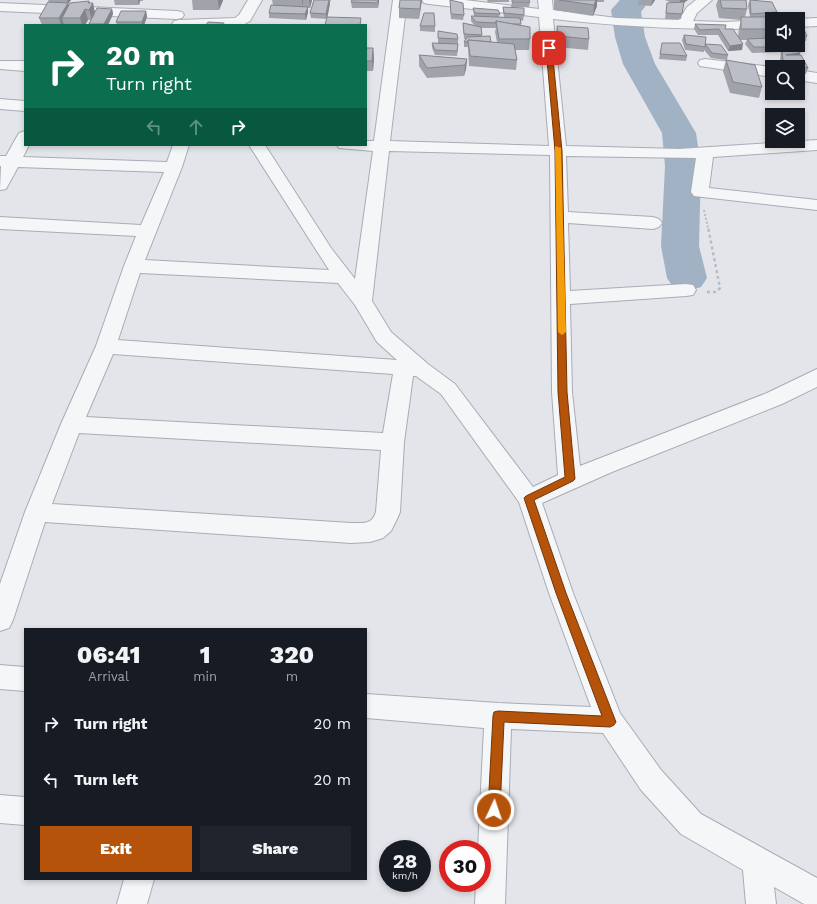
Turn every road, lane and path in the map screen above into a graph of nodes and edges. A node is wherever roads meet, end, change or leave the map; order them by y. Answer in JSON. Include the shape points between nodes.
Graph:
{"nodes":[{"id":1,"x":176,"y":0,"type":"edge"},
{"id":2,"x":255,"y":0,"type":"edge"},
{"id":3,"x":400,"y":0,"type":"edge"},
{"id":4,"x":429,"y":0,"type":"edge"},
{"id":5,"x":705,"y":0,"type":"edge"},
{"id":6,"x":460,"y":2,"type":"edge"},
{"id":7,"x":0,"y":7,"type":"edge"},
{"id":8,"x":546,"y":7,"type":"edge"},
{"id":9,"x":179,"y":21,"type":"edge"},
{"id":10,"x":817,"y":22,"type":"edge"},
{"id":11,"x":805,"y":23,"type":"edge"},
{"id":12,"x":765,"y":24,"type":"edge"},
{"id":13,"x":685,"y":25,"type":"junction"},
{"id":14,"x":705,"y":63,"type":"dead end"},
{"id":15,"x":0,"y":65,"type":"edge"},
{"id":16,"x":24,"y":66,"type":"edge"},
{"id":17,"x":765,"y":71,"type":"edge"},
{"id":18,"x":805,"y":77,"type":"edge"},
{"id":19,"x":817,"y":78,"type":"edge"},
{"id":20,"x":0,"y":104,"type":"edge"},
{"id":21,"x":24,"y":106,"type":"edge"},
{"id":22,"x":24,"y":137,"type":"edge"},
{"id":23,"x":367,"y":145,"type":"edge"},
{"id":24,"x":381,"y":145,"type":"junction"},
{"id":25,"x":817,"y":145,"type":"edge"},
{"id":26,"x":181,"y":146,"type":"edge"},
{"id":27,"x":258,"y":146,"type":"edge"},
{"id":28,"x":558,"y":151,"type":"junction"},
{"id":29,"x":701,"y":153,"type":"junction"},
{"id":30,"x":6,"y":162,"type":"edge"},
{"id":31,"x":174,"y":167,"type":"junction"},
{"id":32,"x":0,"y":185,"type":"edge"},
{"id":33,"x":700,"y":192,"type":"junction"},
{"id":34,"x":817,"y":205,"type":"edge"},
{"id":35,"x":560,"y":217,"type":"junction"},
{"id":36,"x":0,"y":223,"type":"edge"},
{"id":37,"x":653,"y":223,"type":"dead end"},
{"id":38,"x":147,"y":231,"type":"junction"},
{"id":39,"x":134,"y":266,"type":"junction"},
{"id":40,"x":343,"y":277,"type":"junction"},
{"id":41,"x":686,"y":290,"type":"joint"},
{"id":42,"x":560,"y":298,"type":"junction"},
{"id":43,"x":362,"y":301,"type":"junction"},
{"id":44,"x":106,"y":346,"type":"junction"},
{"id":45,"x":412,"y":368,"type":"junction"},
{"id":46,"x":816,"y":378,"type":"edge"},
{"id":47,"x":72,"y":424,"type":"junction"},
{"id":48,"x":394,"y":442,"type":"junction"},
{"id":49,"x":570,"y":479,"type":"junction"},
{"id":50,"x":529,"y":498,"type":"junction"},
{"id":51,"x":37,"y":512,"type":"junction"},
{"id":52,"x":0,"y":620,"type":"edge"},
{"id":53,"x":0,"y":677,"type":"edge"},
{"id":54,"x":24,"y":679,"type":"edge"},
{"id":55,"x":367,"y":706,"type":"edge"},
{"id":56,"x":498,"y":716,"type":"junction"},
{"id":57,"x":610,"y":722,"type":"junction"},
{"id":58,"x":0,"y":809,"type":"edge"},
{"id":59,"x":24,"y":811,"type":"edge"},
{"id":60,"x":757,"y":862,"type":"junction"},
{"id":61,"x":139,"y":880,"type":"edge"},
{"id":62,"x":817,"y":895,"type":"edge"},
{"id":63,"x":132,"y":904,"type":"edge"},
{"id":64,"x":490,"y":904,"type":"edge"},
{"id":65,"x":761,"y":904,"type":"edge"}],
"edges":[{"from":1,"to":9,"type":"street"},
{"from":2,"to":9,"type":"street","via":[[245,18],[238,22]]},
{"from":3,"to":24,"type":"street"},
{"from":4,"to":6,"type":"street"},
{"from":5,"to":13,"type":"street","via":[[688,14]]},
{"from":6,"to":8,"type":"street"},
{"from":7,"to":9,"type":"street"},
{"from":8,"to":13,"type":"street","via":[[617,22]]},
{"from":8,"to":28,"type":"street","via":[[540,35]]},
{"from":10,"to":11,"type":"street"},
{"from":12,"to":13,"type":"street"},
{"from":14,"to":17,"type":"street"},
{"from":15,"to":16,"type":"street"},
{"from":18,"to":19,"type":"street"},
{"from":20,"to":21,"type":"street"},
{"from":22,"to":30,"type":"street"},
{"from":23,"to":24,"type":"street"},
{"from":24,"to":28,"type":"street"},
{"from":24,"to":43,"type":"street"},
{"from":25,"to":29,"type":"street"},
{"from":26,"to":31,"type":"street"},
{"from":27,"to":40,"type":"street"},
{"from":28,"to":29,"type":"street"},
{"from":28,"to":35,"type":"street"},
{"from":29,"to":33,"type":"street"},
{"from":30,"to":31,"type":"street"},
{"from":30,"to":32,"type":"street"},
{"from":31,"to":38,"type":"street"},
{"from":33,"to":34,"type":"street"},
{"from":33,"to":41,"type":"path","via":[[720,288],[716,292]]},
{"from":35,"to":37,"type":"street"},
{"from":35,"to":42,"type":"street"},
{"from":36,"to":38,"type":"street"},
{"from":38,"to":39,"type":"street"},
{"from":39,"to":40,"type":"street"},
{"from":39,"to":44,"type":"street"},
{"from":40,"to":43,"type":"street"},
{"from":41,"to":42,"type":"street"},
{"from":42,"to":49,"type":"street","via":[[562,392]]},
{"from":43,"to":45,"type":"street","via":[[384,337]]},
{"from":44,"to":45,"type":"street"},
{"from":44,"to":47,"type":"street"},
{"from":45,"to":48,"type":"street"},
{"from":45,"to":50,"type":"street","via":[[448,389]]},
{"from":46,"to":49,"type":"street","via":[[787,393],[666,443]]},
{"from":47,"to":48,"type":"street"},
{"from":47,"to":51,"type":"street"},
{"from":48,"to":51,"type":"street","via":[[388,512],[385,522],[379,529],[367,533]]},
{"from":49,"to":50,"type":"street"},
{"from":50,"to":57,"type":"street","via":[[561,593]]},
{"from":51,"to":52,"type":"street"},
{"from":53,"to":54,"type":"street"},
{"from":55,"to":56,"type":"street"},
{"from":56,"to":57,"type":"street"},
{"from":56,"to":64,"type":"street"},
{"from":57,"to":60,"type":"street","via":[[651,780],[691,824]]},
{"from":58,"to":59,"type":"street"},
{"from":60,"to":62,"type":"street"},
{"from":60,"to":65,"type":"street"},
{"from":61,"to":63,"type":"street"}]}
